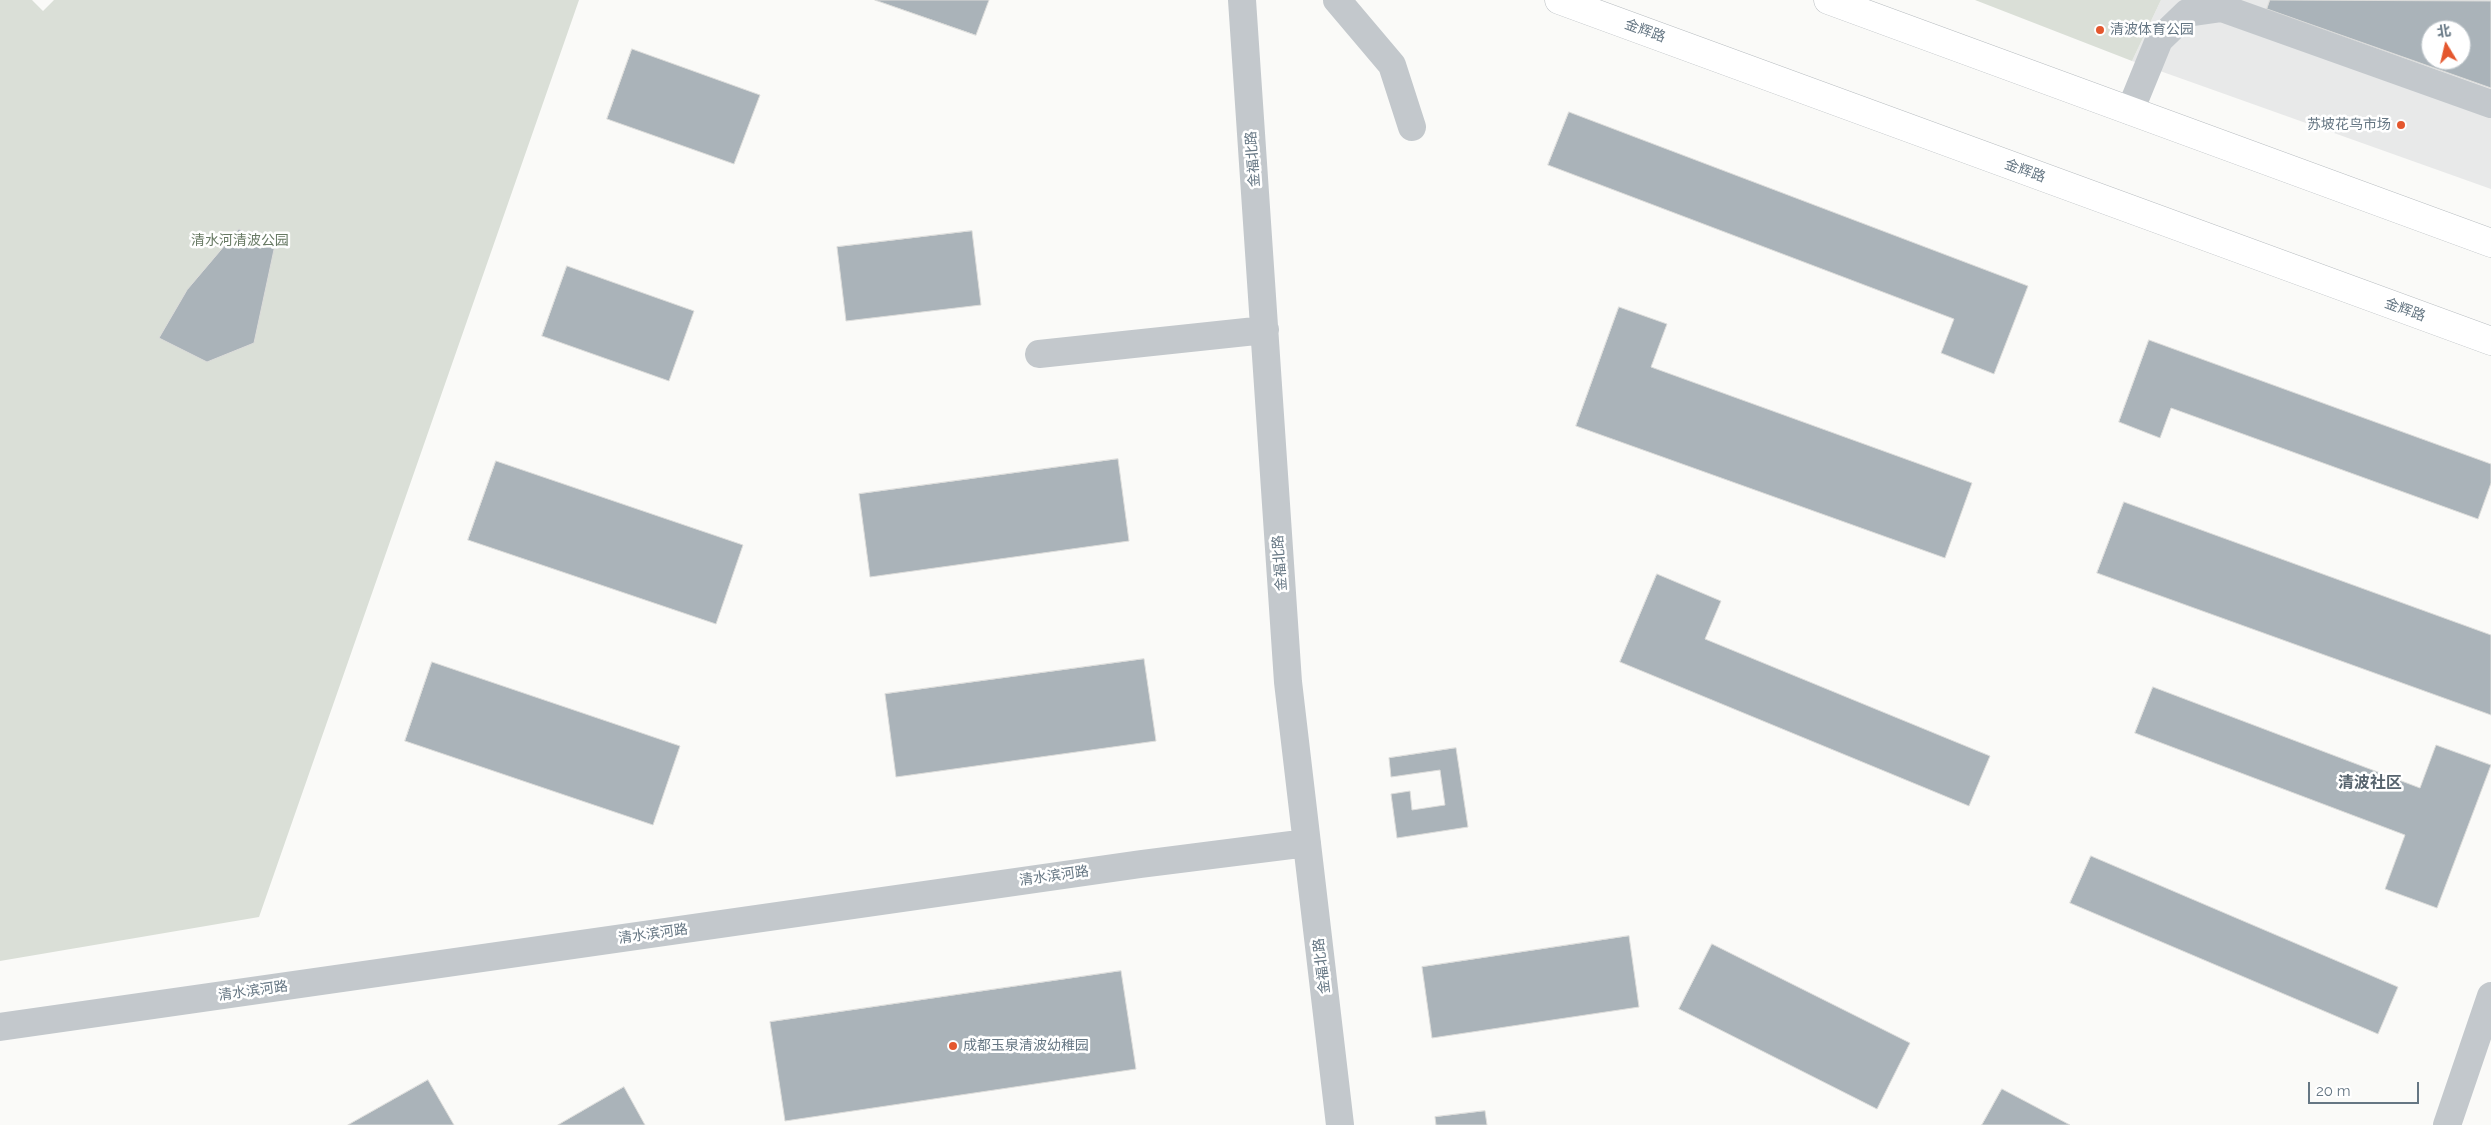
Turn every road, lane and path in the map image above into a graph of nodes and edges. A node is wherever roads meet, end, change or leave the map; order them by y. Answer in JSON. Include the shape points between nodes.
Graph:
{"nodes":[{"id":1,"x":1242,"y":0,"type":"edge"},
{"id":2,"x":1337,"y":0,"type":"edge"},
{"id":3,"x":1559,"y":0,"type":"edge"},
{"id":4,"x":1828,"y":0,"type":"edge"},
{"id":5,"x":2224,"y":4,"type":"edge"},
{"id":6,"x":2491,"y":104,"type":"edge"},
{"id":7,"x":2130,"y":110,"type":"junction"},
{"id":8,"x":1412,"y":126,"type":"dead end"},
{"id":9,"x":2491,"y":243,"type":"edge"},
{"id":10,"x":1264,"y":330,"type":"junction"},
{"id":11,"x":2491,"y":341,"type":"edge"},
{"id":12,"x":1039,"y":354,"type":"dead end"},
{"id":13,"x":1307,"y":843,"type":"junction"},
{"id":14,"x":2491,"y":996,"type":"edge"},
{"id":15,"x":0,"y":1027,"type":"edge"},
{"id":16,"x":1340,"y":1125,"type":"edge"},
{"id":17,"x":2446,"y":1125,"type":"edge"}],
"edges":[{"from":1,"to":10,"type":"street","name":"金福北路"},
{"from":2,"to":8,"type":"street","via":[[1392,65]]},
{"from":3,"to":11,"type":"main road","name":"金辉路"},
{"from":4,"to":7,"type":"main road"},
{"from":5,"to":6,"type":"street"},
{"from":5,"to":7,"type":"street","via":[[2187,13],[2159,40]]},
{"from":7,"to":9,"type":"main road"},
{"from":10,"to":12,"type":"street"},
{"from":10,"to":13,"type":"street","name":"金福北路","via":[[1288,682]]},
{"from":13,"to":15,"type":"street","name":"清水滨河路"},
{"from":13,"to":16,"type":"street","name":"金福北路"},
{"from":14,"to":17,"type":"street"}]}
